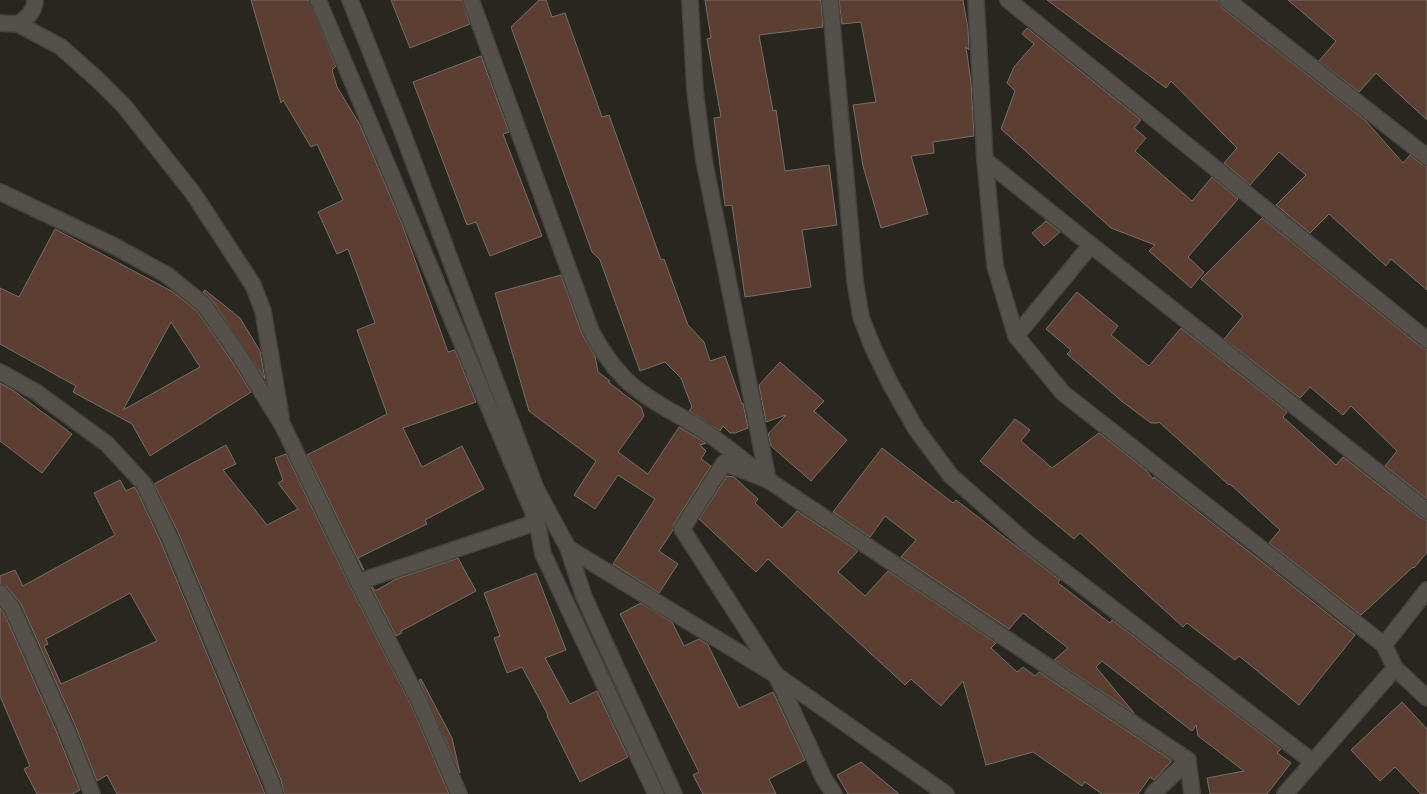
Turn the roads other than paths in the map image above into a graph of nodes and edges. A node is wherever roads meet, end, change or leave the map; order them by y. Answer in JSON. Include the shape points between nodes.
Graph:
{"nodes":[{"id":1,"x":35,"y":0,"type":"edge"},
{"id":2,"x":318,"y":0,"type":"edge"},
{"id":3,"x":350,"y":0,"type":"edge"},
{"id":4,"x":471,"y":0,"type":"edge"},
{"id":5,"x":690,"y":0,"type":"edge"},
{"id":6,"x":830,"y":0,"type":"edge"},
{"id":7,"x":976,"y":0,"type":"edge"},
{"id":8,"x":1008,"y":0,"type":"edge"},
{"id":9,"x":1227,"y":0,"type":"edge"},
{"id":10,"x":0,"y":23,"type":"edge"},
{"id":11,"x":18,"y":24,"type":"junction"},
{"id":12,"x":1427,"y":157,"type":"edge"},
{"id":13,"x":985,"y":160,"type":"junction"},
{"id":14,"x":0,"y":192,"type":"edge"},
{"id":15,"x":1091,"y":245,"type":"junction"},
{"id":16,"x":1016,"y":336,"type":"junction"},
{"id":17,"x":1427,"y":340,"type":"edge"},
{"id":18,"x":0,"y":372,"type":"edge"},
{"id":19,"x":283,"y":426,"type":"junction"},
{"id":20,"x":768,"y":480,"type":"junction"},
{"id":21,"x":1427,"y":511,"type":"edge"},
{"id":22,"x":537,"y":522,"type":"junction"},
{"id":23,"x":568,"y":548,"type":"junction"},
{"id":24,"x":358,"y":582,"type":"junction"},
{"id":25,"x":1427,"y":590,"type":"edge"},
{"id":26,"x":0,"y":593,"type":"edge"},
{"id":27,"x":1384,"y":644,"type":"junction"},
{"id":28,"x":1396,"y":668,"type":"junction"},
{"id":29,"x":776,"y":675,"type":"junction"},
{"id":30,"x":1427,"y":698,"type":"edge"},
{"id":31,"x":1188,"y":760,"type":"junction"},
{"id":32,"x":1313,"y":762,"type":"junction"},
{"id":33,"x":92,"y":794,"type":"edge"},
{"id":34,"x":275,"y":794,"type":"edge"},
{"id":35,"x":459,"y":794,"type":"edge"},
{"id":36,"x":656,"y":794,"type":"edge"},
{"id":37,"x":674,"y":794,"type":"edge"},
{"id":38,"x":834,"y":794,"type":"edge"},
{"id":39,"x":946,"y":794,"type":"edge"},
{"id":40,"x":1153,"y":794,"type":"edge"},
{"id":41,"x":1192,"y":794,"type":"edge"},
{"id":42,"x":1285,"y":794,"type":"edge"}],
"edges":[{"from":1,"to":11,"type":"street","via":[[27,18]]},
{"from":2,"to":22,"type":"street"},
{"from":3,"to":23,"type":"street","via":[[474,319],[521,452],[536,489]]},
{"from":4,"to":20,"type":"street","via":[[591,331],[601,350],[625,379],[709,434]]},
{"from":5,"to":20,"type":"street","via":[[695,91],[704,160]]},
{"from":6,"to":32,"type":"street","via":[[861,317],[890,383],[916,429],[951,476],[1027,543]]},
{"from":7,"to":13,"type":"street"},
{"from":8,"to":17,"type":"street"},
{"from":9,"to":12,"type":"street"},
{"from":10,"to":11,"type":"street"},
{"from":11,"to":19,"type":"street","via":[[61,47],[124,106],[193,193],[230,248],[253,285],[263,311]]},
{"from":13,"to":15,"type":"street"},
{"from":13,"to":16,"type":"street","via":[[995,266]]},
{"from":14,"to":19,"type":"street","via":[[167,275],[204,305]]},
{"from":15,"to":16,"type":"street"},
{"from":15,"to":21,"type":"street"},
{"from":16,"to":27,"type":"street","via":[[1063,394]]},
{"from":18,"to":34,"type":"street","via":[[36,392],[107,444],[144,484],[173,545]]},
{"from":19,"to":24,"type":"street"},
{"from":20,"to":29,"type":"street","via":[[724,463],[682,529]]},
{"from":20,"to":31,"type":"street"},
{"from":22,"to":24,"type":"street"},
{"from":22,"to":36,"type":"street","via":[[543,554]]},
{"from":23,"to":29,"type":"street"},
{"from":23,"to":37,"type":"street","via":[[584,597]]},
{"from":24,"to":35,"type":"street","via":[[420,703]]},
{"from":25,"to":27,"type":"street"},
{"from":26,"to":33,"type":"street","via":[[12,608]]},
{"from":27,"to":28,"type":"street"},
{"from":28,"to":30,"type":"street"},
{"from":28,"to":32,"type":"street"},
{"from":29,"to":38,"type":"street"},
{"from":29,"to":39,"type":"street"},
{"from":31,"to":40,"type":"street"},
{"from":31,"to":41,"type":"street"},
{"from":32,"to":42,"type":"street"}]}
